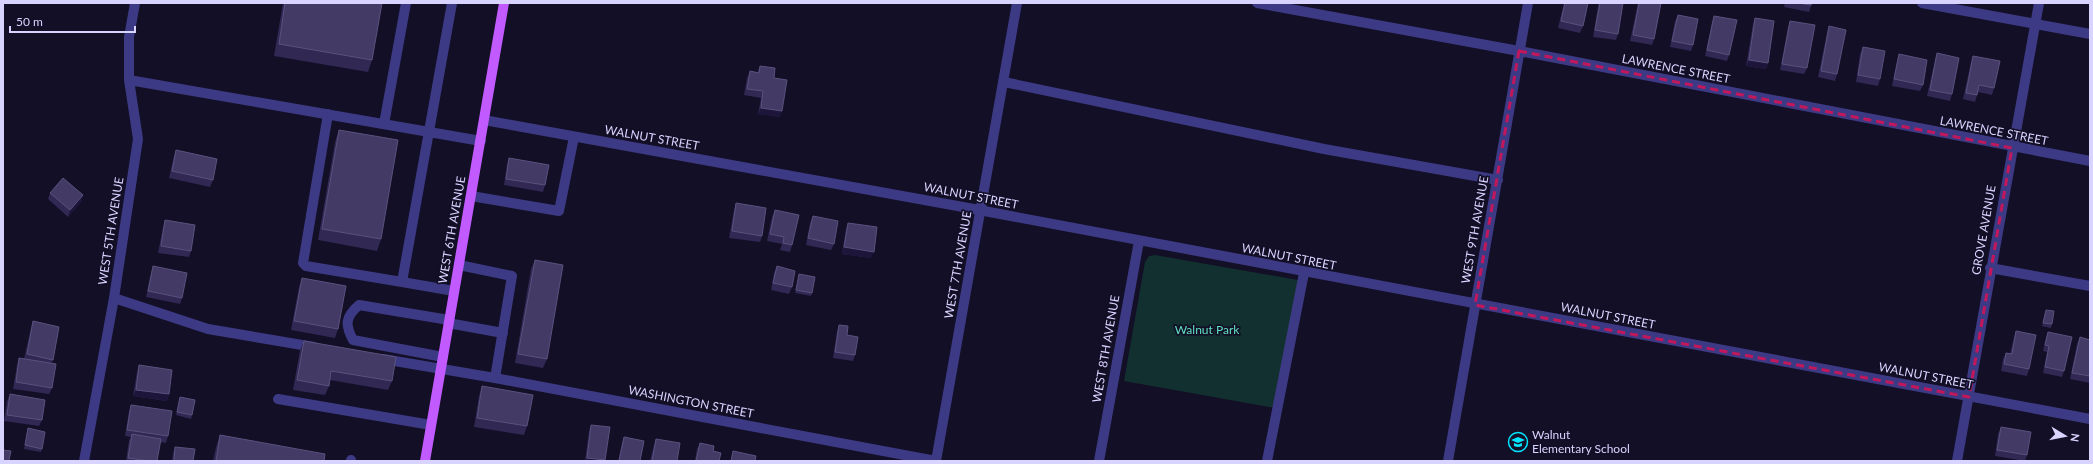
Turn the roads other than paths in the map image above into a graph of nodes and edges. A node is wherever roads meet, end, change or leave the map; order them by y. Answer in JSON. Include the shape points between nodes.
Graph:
{"nodes":[{"id":1,"x":135,"y":3,"type":"edge"},
{"id":2,"x":406,"y":3,"type":"edge"},
{"id":3,"x":452,"y":3,"type":"edge"},
{"id":4,"x":504,"y":3,"type":"edge"},
{"id":5,"x":1017,"y":3,"type":"edge"},
{"id":6,"x":1257,"y":3,"type":"edge"},
{"id":7,"x":1528,"y":3,"type":"edge"},
{"id":8,"x":1922,"y":3,"type":"edge"},
{"id":9,"x":2039,"y":3,"type":"edge"},
{"id":10,"x":2035,"y":23,"type":"junction"},
{"id":11,"x":2090,"y":34,"type":"edge"},
{"id":12,"x":1520,"y":51,"type":"junction"},
{"id":13,"x":129,"y":80,"type":"junction"},
{"id":14,"x":1004,"y":82,"type":"junction"},
{"id":15,"x":328,"y":114,"type":"junction"},
{"id":16,"x":484,"y":120,"type":"junction"},
{"id":17,"x":384,"y":124,"type":"junction"},
{"id":18,"x":429,"y":132,"type":"junction"},
{"id":19,"x":574,"y":136,"type":"junction"},
{"id":20,"x":481,"y":141,"type":"junction"},
{"id":21,"x":2012,"y":148,"type":"junction"},
{"id":22,"x":2090,"y":161,"type":"edge"},
{"id":23,"x":1498,"y":180,"type":"junction"},
{"id":24,"x":471,"y":196,"type":"junction"},
{"id":25,"x":980,"y":211,"type":"junction"},
{"id":26,"x":1139,"y":241,"type":"junction"},
{"id":27,"x":459,"y":265,"type":"junction"},
{"id":28,"x":1990,"y":268,"type":"junction"},
{"id":29,"x":1304,"y":273,"type":"junction"},
{"id":30,"x":402,"y":282,"type":"junction"},
{"id":31,"x":2090,"y":286,"type":"edge"},
{"id":32,"x":454,"y":291,"type":"junction"},
{"id":33,"x":114,"y":298,"type":"junction"},
{"id":34,"x":1475,"y":305,"type":"junction"},
{"id":35,"x":449,"y":322,"type":"junction"},
{"id":36,"x":502,"y":333,"type":"junction"},
{"id":37,"x":324,"y":349,"type":"edge"},
{"id":38,"x":371,"y":357,"type":"edge"},
{"id":39,"x":442,"y":358,"type":"junction"},
{"id":40,"x":440,"y":369,"type":"junction"},
{"id":41,"x":494,"y":378,"type":"junction"},
{"id":42,"x":1969,"y":397,"type":"junction"},
{"id":43,"x":278,"y":398,"type":"dead end"},
{"id":44,"x":2090,"y":419,"type":"edge"},
{"id":45,"x":431,"y":425,"type":"junction"},
{"id":46,"x":84,"y":461,"type":"edge"},
{"id":47,"x":425,"y":461,"type":"edge"},
{"id":48,"x":936,"y":461,"type":"edge"},
{"id":49,"x":1099,"y":461,"type":"edge"},
{"id":50,"x":1267,"y":461,"type":"edge"},
{"id":51,"x":1448,"y":461,"type":"edge"},
{"id":52,"x":1957,"y":461,"type":"edge"}],
"edges":[{"from":1,"to":13,"type":"street","name":"WEST 5TH AVENUE","via":[[129,37]]},
{"from":2,"to":17,"type":"street"},
{"from":3,"to":18,"type":"street"},
{"from":4,"to":16,"type":"main road","name":"WEST 6TH AVENUE"},
{"from":5,"to":14,"type":"street","name":"WEST 7TH AVENUE"},
{"from":6,"to":12,"type":"street","name":"LAWRENCE STREET"},
{"from":7,"to":12,"type":"street","name":"WEST 9TH AVENUE"},
{"from":8,"to":10,"type":"street"},
{"from":9,"to":10,"type":"street","name":"GROVE AVENUE"},
{"from":10,"to":11,"type":"street"},
{"from":10,"to":21,"type":"street","name":"GROVE AVENUE"},
{"from":12,"to":21,"type":"street","name":"LAWRENCE STREET"},
{"from":12,"to":23,"type":"street","name":"WEST 9TH AVENUE"},
{"from":13,"to":15,"type":"street"},
{"from":13,"to":33,"type":"street","name":"WEST 5TH AVENUE","via":[[138,139]]},
{"from":14,"to":23,"type":"street","via":[[1324,149]]},
{"from":14,"to":25,"type":"street","name":"WEST 7TH AVENUE"},
{"from":15,"to":17,"type":"street"},
{"from":15,"to":30,"type":"street","via":[[303,263],[306,266]]},
{"from":16,"to":19,"type":"street","name":"WALNUT STREET"},
{"from":16,"to":20,"type":"main road","name":"WEST 6TH AVENUE"},
{"from":17,"to":18,"type":"street"},
{"from":18,"to":20,"type":"street"},
{"from":18,"to":30,"type":"street"},
{"from":19,"to":24,"type":"street","via":[[559,211]]},
{"from":19,"to":25,"type":"street","name":"WALNUT STREET"},
{"from":20,"to":24,"type":"main road","name":"WEST 6TH AVENUE"},
{"from":21,"to":22,"type":"street","name":"LAWRENCE STREET"},
{"from":21,"to":28,"type":"street","name":"GROVE AVENUE"},
{"from":23,"to":34,"type":"street","name":"WEST 9TH AVENUE"},
{"from":24,"to":27,"type":"main road","name":"WEST 6TH AVENUE"},
{"from":25,"to":26,"type":"street","name":"WALNUT STREET"},
{"from":25,"to":48,"type":"street","name":"WEST 7TH AVENUE"},
{"from":26,"to":29,"type":"street","name":"WALNUT STREET"},
{"from":26,"to":49,"type":"street","name":"WEST 8TH AVENUE"},
{"from":27,"to":32,"type":"main road","name":"WEST 6TH AVENUE"},
{"from":27,"to":36,"type":"street","via":[[512,276]]},
{"from":28,"to":31,"type":"street"},
{"from":28,"to":42,"type":"street","name":"GROVE AVENUE"},
{"from":29,"to":34,"type":"street","name":"WALNUT STREET"},
{"from":29,"to":50,"type":"street"},
{"from":30,"to":32,"type":"street"},
{"from":32,"to":35,"type":"main road","name":"WEST 6TH AVENUE"},
{"from":33,"to":37,"type":"street","via":[[208,329]]},
{"from":33,"to":46,"type":"street","name":"WEST 5TH AVENUE"},
{"from":34,"to":42,"type":"street","name":"WALNUT STREET"},
{"from":34,"to":51,"type":"street","name":"WEST 9TH AVENUE"},
{"from":35,"to":36,"type":"street"},
{"from":35,"to":39,"type":"main road","name":"WEST 6TH AVENUE"},
{"from":35,"to":39,"type":"street","via":[[358,305],[350,312],[346,328],[353,340]]},
{"from":36,"to":41,"type":"street"},
{"from":38,"to":40,"type":"street","name":"WASHINGTON STREET"},
{"from":39,"to":40,"type":"main road","name":"WEST 6TH AVENUE"},
{"from":40,"to":41,"type":"street","name":"WASHINGTON STREET"},
{"from":40,"to":45,"type":"main road","name":"WEST 6TH AVENUE"},
{"from":41,"to":48,"type":"street","name":"WASHINGTON STREET"},
{"from":42,"to":44,"type":"street","name":"WALNUT STREET"},
{"from":42,"to":52,"type":"street","name":"GROVE AVENUE"},
{"from":43,"to":45,"type":"street"},
{"from":45,"to":47,"type":"main road","name":"WEST 6TH AVENUE"}]}
